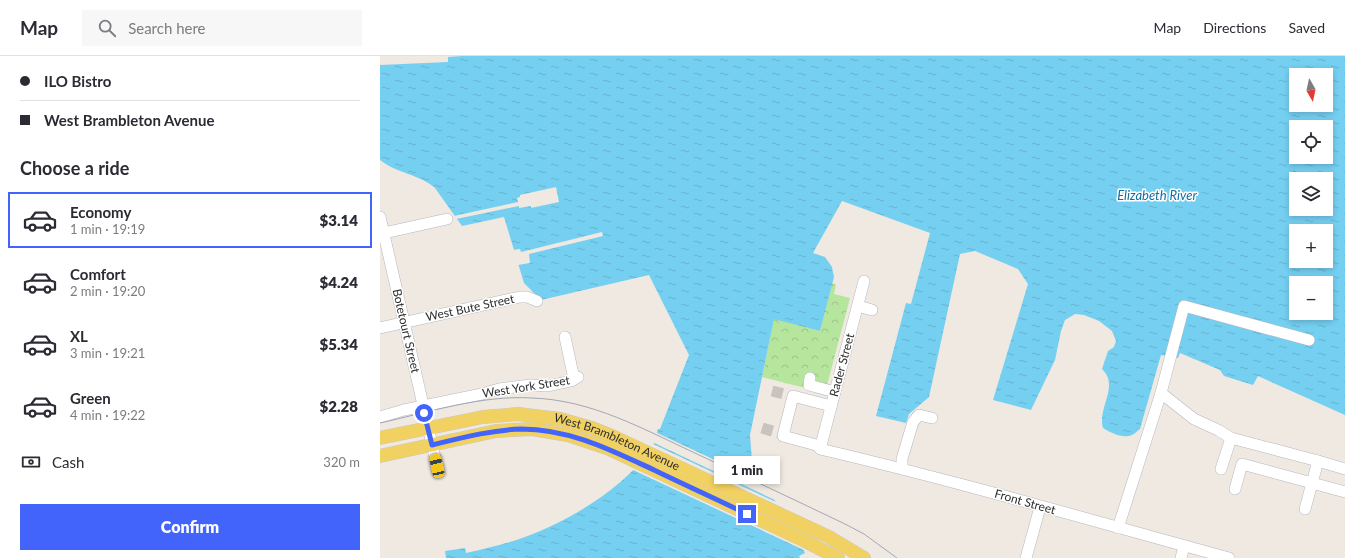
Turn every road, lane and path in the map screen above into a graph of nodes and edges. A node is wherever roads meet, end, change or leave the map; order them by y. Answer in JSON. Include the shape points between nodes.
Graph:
{"nodes":[{"id":1,"x":380,"y":217,"type":"edge"},
{"id":2,"x":447,"y":219,"type":"dead end"},
{"id":3,"x":382,"y":233,"type":"edge"},
{"id":4,"x":864,"y":281,"type":"dead end"},
{"id":5,"x":537,"y":301,"type":"dead end"},
{"id":6,"x":858,"y":306,"type":"junction"},
{"id":7,"x":872,"y":310,"type":"dead end"},
{"id":8,"x":404,"y":322,"type":"junction"},
{"id":9,"x":380,"y":328,"type":"edge"},
{"id":10,"x":565,"y":337,"type":"dead end"},
{"id":11,"x":1309,"y":340,"type":"dead end"},
{"id":12,"x":810,"y":378,"type":"dead end"},
{"id":13,"x":835,"y":392,"type":"junction"},
{"id":14,"x":1162,"y":393,"type":"junction"},
{"id":15,"x":423,"y":406,"type":"junction"},
{"id":16,"x":831,"y":406,"type":"junction"},
{"id":17,"x":380,"y":417,"type":"edge"},
{"id":18,"x":932,"y":418,"type":"dead end"},
{"id":19,"x":428,"y":429,"type":"junction"},
{"id":20,"x":380,"y":438,"type":"edge"},
{"id":21,"x":1231,"y":438,"type":"junction"},
{"id":22,"x":432,"y":445,"type":"junction"},
{"id":23,"x":820,"y":448,"type":"junction"},
{"id":24,"x":380,"y":456,"type":"edge"},
{"id":25,"x":1318,"y":461,"type":"junction"},
{"id":26,"x":437,"y":466,"type":"dead end"},
{"id":27,"x":902,"y":468,"type":"junction"},
{"id":28,"x":1221,"y":469,"type":"dead end"},
{"id":29,"x":1345,"y":469,"type":"edge"},
{"id":30,"x":1312,"y":483,"type":"junction"},
{"id":31,"x":1235,"y":489,"type":"dead end"},
{"id":32,"x":1345,"y":492,"type":"edge"},
{"id":33,"x":1040,"y":506,"type":"junction"},
{"id":34,"x":1305,"y":509,"type":"dead end"},
{"id":35,"x":1118,"y":528,"type":"junction"},
{"id":36,"x":1184,"y":546,"type":"junction"},
{"id":37,"x":836,"y":557,"type":"edge"},
{"id":38,"x":864,"y":558,"type":"edge"},
{"id":39,"x":1026,"y":558,"type":"edge"},
{"id":40,"x":1181,"y":558,"type":"edge"},
{"id":41,"x":1229,"y":558,"type":"edge"}],
"edges":[{"from":1,"to":3,"type":"street","name":"Botetourt Street"},
{"from":2,"to":3,"type":"street"},
{"from":3,"to":8,"type":"street","name":"Botetourt Street"},
{"from":4,"to":6,"type":"street","name":"Rader Street"},
{"from":5,"to":8,"type":"street","name":"West Bute Street","via":[[520,297]]},
{"from":6,"to":7,"type":"street"},
{"from":6,"to":13,"type":"street","name":"Rader Street"},
{"from":8,"to":9,"type":"street","name":"West Bute Street"},
{"from":8,"to":15,"type":"street","name":"Botetourt Street"},
{"from":10,"to":15,"type":"street","name":"West York Street","via":[[576,378],[548,386],[530,385],[499,389]]},
{"from":11,"to":14,"type":"street","via":[[1184,306]]},
{"from":12,"to":13,"type":"street","via":[[809,385]]},
{"from":13,"to":16,"type":"street","name":"Rader Street"},
{"from":14,"to":21,"type":"street","via":[[1194,419]]},
{"from":14,"to":35,"type":"street"},
{"from":15,"to":17,"type":"street","name":"West York Street"},
{"from":15,"to":19,"type":"street","name":"Botetourt Street"},
{"from":16,"to":23,"type":"street","name":"Rader Street"},
{"from":16,"to":23,"type":"street","name":"Front Street","via":[[791,396],[781,433],[782,436]]},
{"from":18,"to":27,"type":"street","via":[[919,415],[912,422]]},
{"from":19,"to":20,"type":"main road","name":"West Brambleton Avenue"},
{"from":19,"to":22,"type":"street","name":"Botetourt Street"},
{"from":19,"to":38,"type":"main road","name":"West Brambleton Avenue","via":[[482,417],[518,414],[560,419],[587,426],[808,527]]},
{"from":21,"to":25,"type":"street"},
{"from":21,"to":28,"type":"street"},
{"from":22,"to":24,"type":"main road","name":"West Brambleton Avenue"},
{"from":22,"to":26,"type":"street","name":"Botetourt Street"},
{"from":22,"to":37,"type":"main road","name":"West Brambleton Avenue","via":[[489,432],[523,429],[568,434],[607,448]]},
{"from":23,"to":27,"type":"street","name":"Front Street"},
{"from":25,"to":29,"type":"street"},
{"from":25,"to":30,"type":"street"},
{"from":27,"to":33,"type":"street","name":"Front Street"},
{"from":30,"to":31,"type":"street","via":[[1242,464]]},
{"from":30,"to":32,"type":"street"},
{"from":30,"to":34,"type":"street"},
{"from":33,"to":35,"type":"street","name":"Front Street"},
{"from":33,"to":39,"type":"street"},
{"from":35,"to":36,"type":"street","name":"Front Street"},
{"from":36,"to":40,"type":"street"},
{"from":36,"to":41,"type":"street","name":"Front Street"}]}
